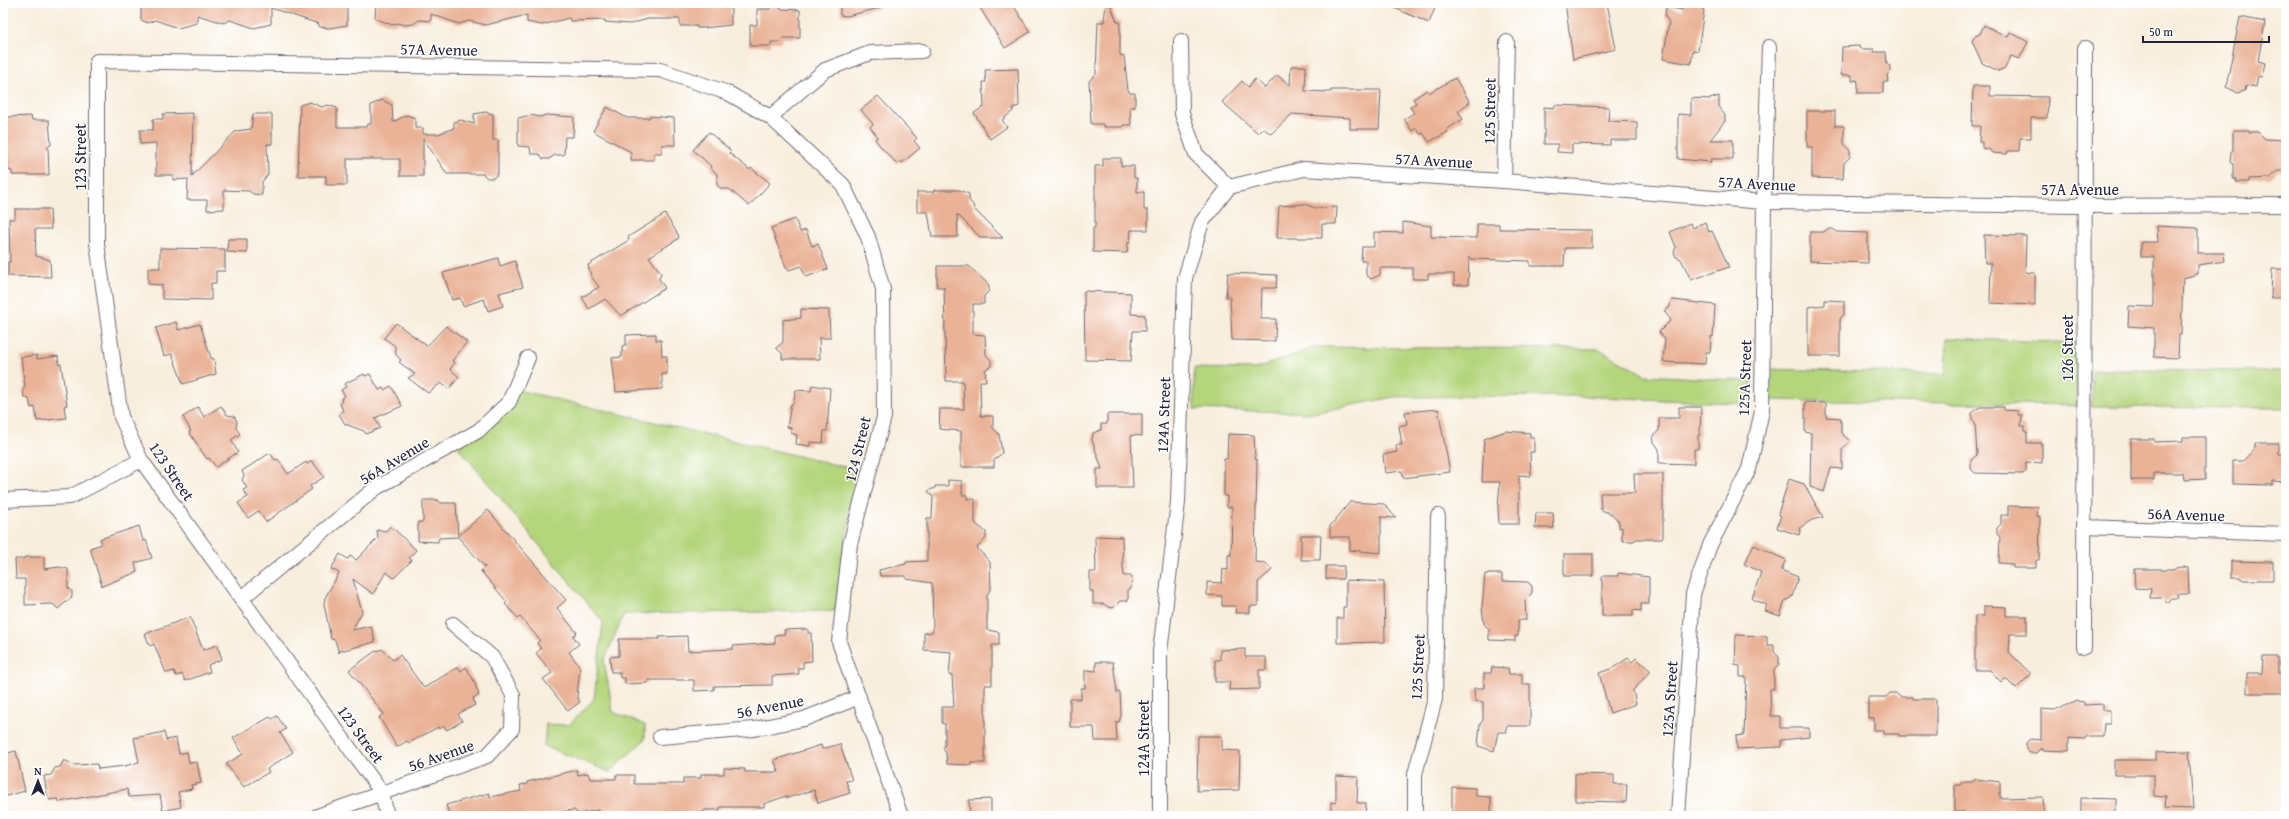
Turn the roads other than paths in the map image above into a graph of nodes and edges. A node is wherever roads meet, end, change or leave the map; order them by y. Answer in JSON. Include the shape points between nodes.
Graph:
{"nodes":[{"id":1,"x":1181,"y":41,"type":"dead end"},
{"id":2,"x":1507,"y":42,"type":"dead end"},
{"id":3,"x":1769,"y":47,"type":"dead end"},
{"id":4,"x":2085,"y":48,"type":"dead end"},
{"id":5,"x":922,"y":50,"type":"dead end"},
{"id":6,"x":97,"y":61,"type":"joint"},
{"id":7,"x":770,"y":117,"type":"junction"},
{"id":8,"x":1504,"y":181,"type":"junction"},
{"id":9,"x":1229,"y":187,"type":"junction"},
{"id":10,"x":1764,"y":202,"type":"junction"},
{"id":11,"x":2286,"y":204,"type":"edge"},
{"id":12,"x":2083,"y":206,"type":"junction"},
{"id":13,"x":528,"y":358,"type":"dead end"},
{"id":14,"x":141,"y":460,"type":"junction"},
{"id":15,"x":3,"y":500,"type":"edge"},
{"id":16,"x":1438,"y":516,"type":"dead end"},
{"id":17,"x":2084,"y":527,"type":"junction"},
{"id":18,"x":2286,"y":534,"type":"edge"},
{"id":19,"x":242,"y":598,"type":"junction"},
{"id":20,"x":453,"y":624,"type":"dead end"},
{"id":21,"x":2084,"y":647,"type":"dead end"},
{"id":22,"x":858,"y":697,"type":"junction"},
{"id":23,"x":660,"y":737,"type":"dead end"},
{"id":24,"x":382,"y":793,"type":"junction"},
{"id":25,"x":317,"y":816,"type":"edge"},
{"id":26,"x":387,"y":816,"type":"edge"},
{"id":27,"x":901,"y":816,"type":"edge"},
{"id":28,"x":1160,"y":816,"type":"edge"},
{"id":29,"x":1415,"y":816,"type":"edge"},
{"id":30,"x":1678,"y":816,"type":"edge"}],
"edges":[{"from":1,"to":9,"type":"street","via":[[1182,114],[1196,154]]},
{"from":2,"to":8,"type":"street","name":"125 Street"},
{"from":3,"to":10,"type":"street","name":"125A Street"},
{"from":4,"to":12,"type":"street","name":"126 Street"},
{"from":5,"to":7,"type":"street","via":[[870,53],[825,70]]},
{"from":6,"to":7,"type":"street","name":"57A Avenue","via":[[660,70],[728,93]]},
{"from":6,"to":14,"type":"street","name":"123 Street","via":[[97,243],[122,418]]},
{"from":7,"to":22,"type":"street","name":"124 Street","via":[[843,185],[868,236],[883,289],[884,418],[850,544],[839,642]]},
{"from":8,"to":9,"type":"street","name":"57A Avenue","via":[[1304,169]]},
{"from":8,"to":10,"type":"street","name":"57A Avenue"},
{"from":9,"to":28,"type":"street","name":"124A Street","via":[[1202,222],[1184,278],[1178,502],[1160,652]]},
{"from":10,"to":12,"type":"street","name":"57A Avenue"},
{"from":10,"to":30,"type":"street","name":"125A Street","via":[[1762,410],[1748,469],[1710,545],[1693,594]]},
{"from":11,"to":12,"type":"street","name":"57A Avenue"},
{"from":12,"to":17,"type":"street","name":"126 Street"},
{"from":13,"to":19,"type":"street","name":"56A Avenue","via":[[508,402],[478,432],[376,488]]},
{"from":14,"to":15,"type":"street","via":[[70,497]]},
{"from":14,"to":19,"type":"street","name":"123 Street"},
{"from":16,"to":29,"type":"street","name":"125 Street","via":[[1435,699],[1415,774]]},
{"from":17,"to":18,"type":"street","name":"56A Avenue"},
{"from":17,"to":21,"type":"street","name":"126 Street"},
{"from":19,"to":24,"type":"street","name":"123 Street"},
{"from":20,"to":24,"type":"street","name":"56 Avenue","via":[[492,657],[513,694],[512,729],[487,756]]},
{"from":22,"to":23,"type":"street","name":"56 Avenue","via":[[804,718],[754,729]]},
{"from":22,"to":27,"type":"street","name":"124 Street"},
{"from":24,"to":25,"type":"street","name":"56 Avenue"},
{"from":24,"to":26,"type":"street","name":"123 Street"}]}
